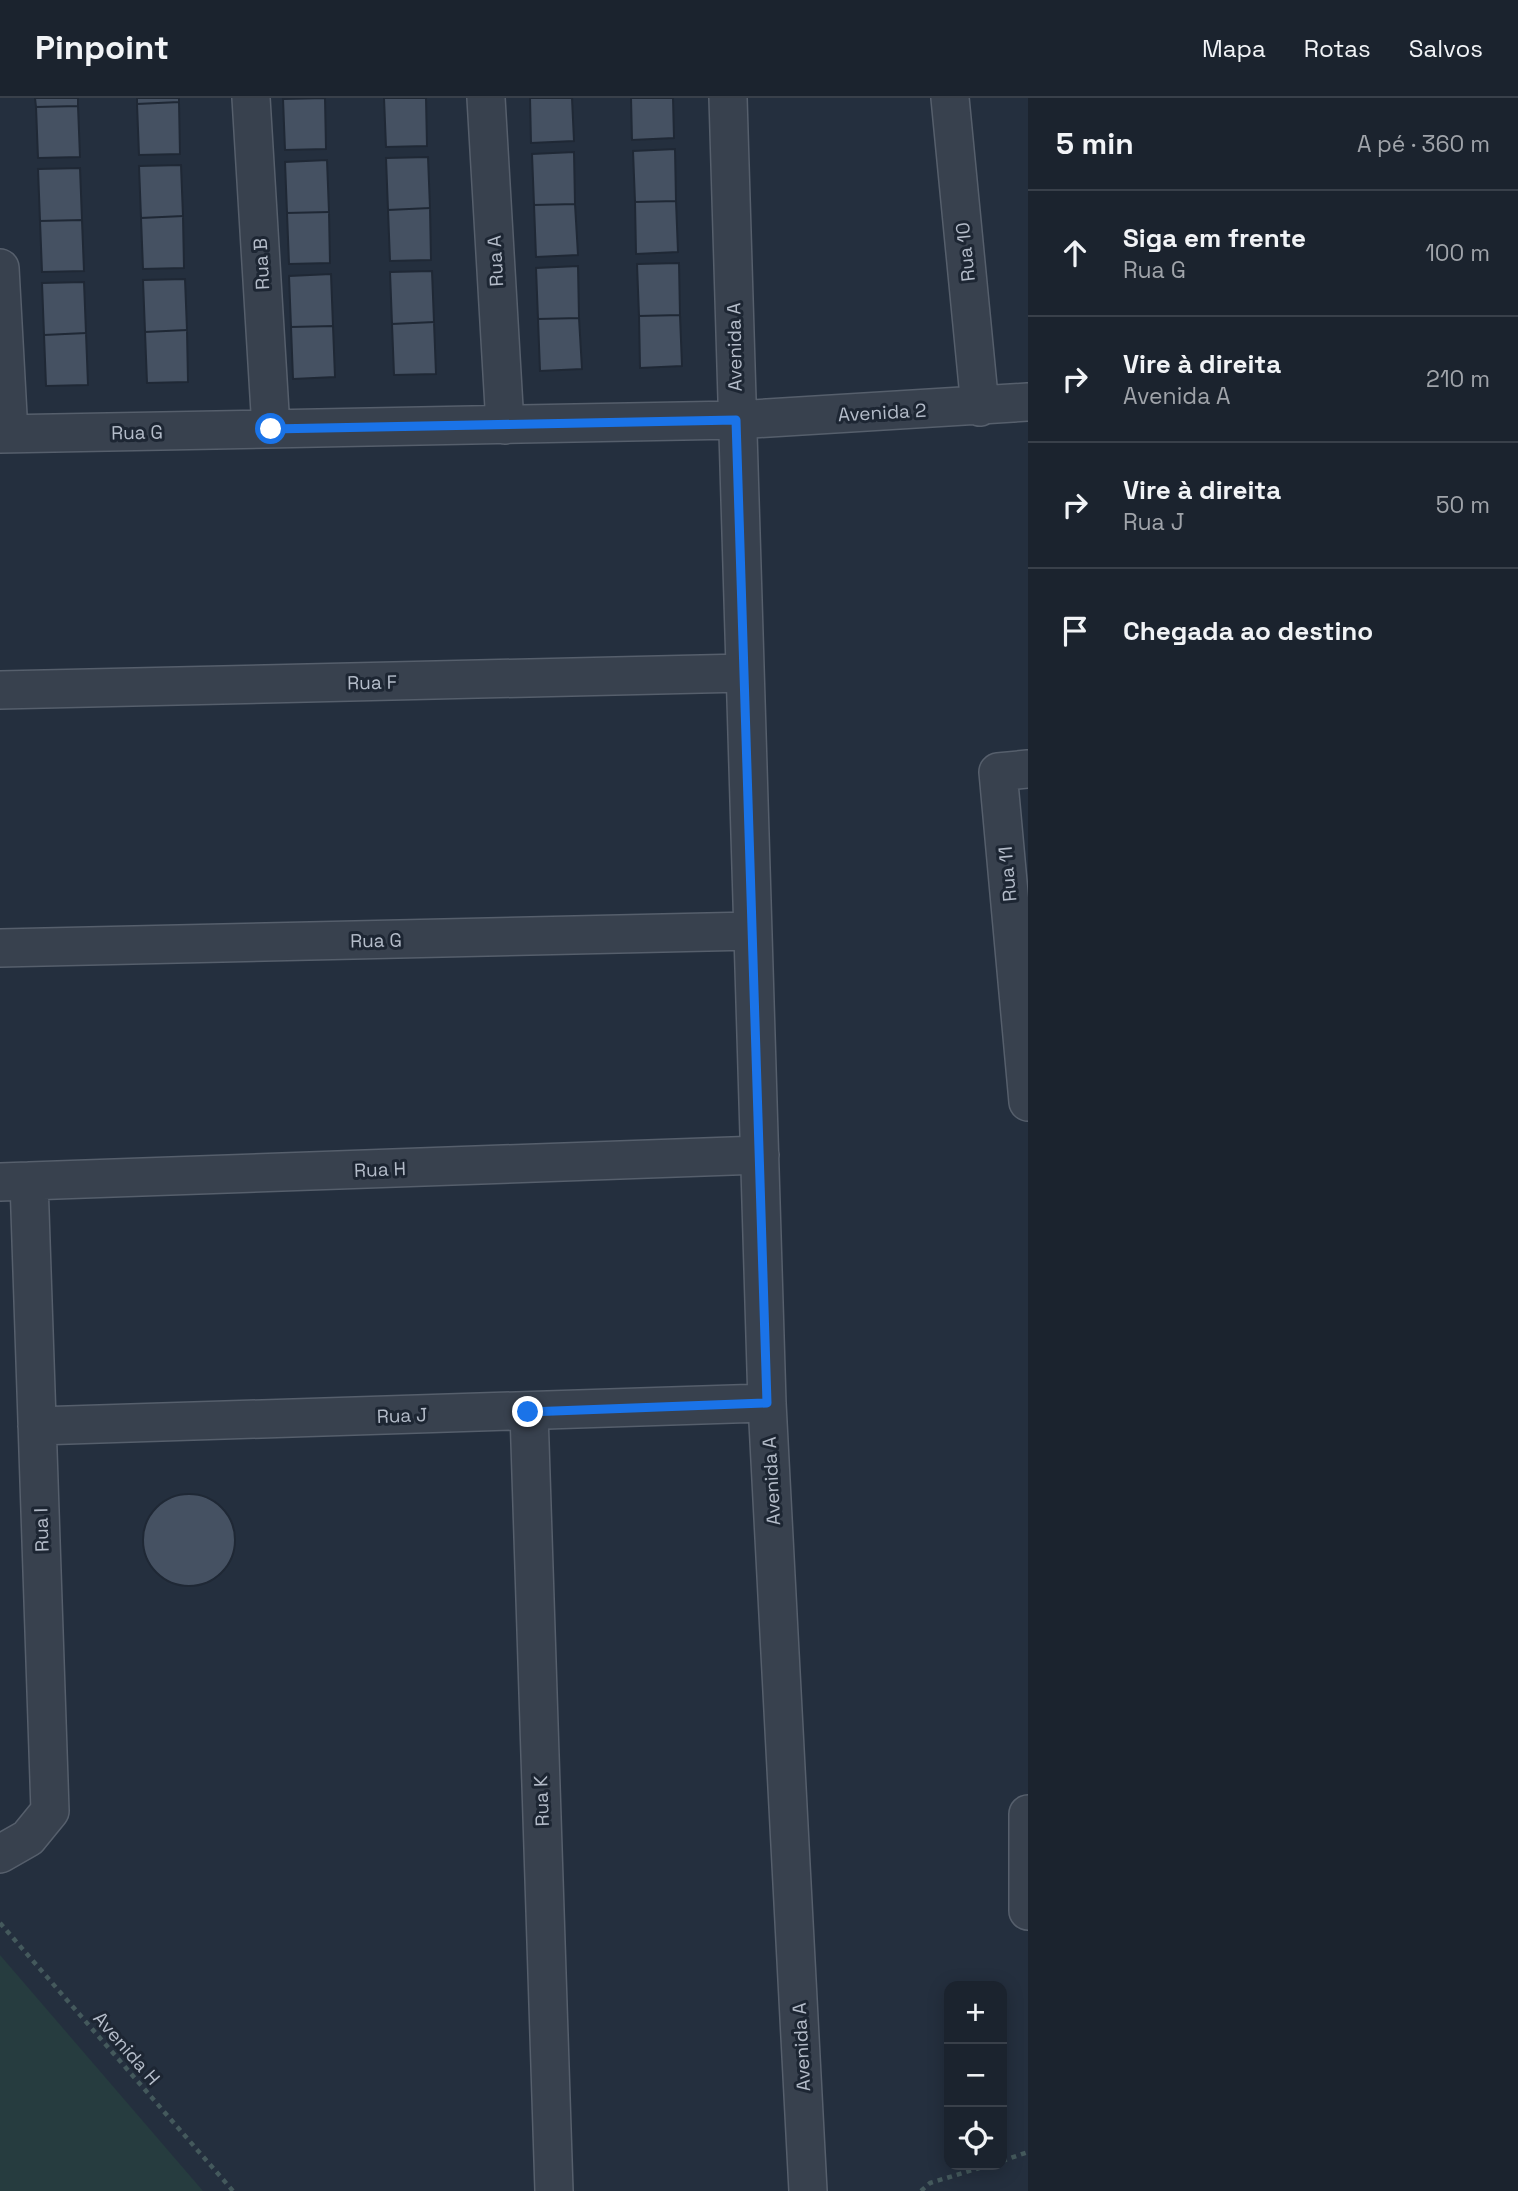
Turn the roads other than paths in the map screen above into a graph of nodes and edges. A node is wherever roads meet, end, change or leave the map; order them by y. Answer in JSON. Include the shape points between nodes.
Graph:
{"nodes":[{"id":1,"x":251,"y":98,"type":"edge"},
{"id":2,"x":486,"y":98,"type":"edge"},
{"id":3,"x":728,"y":98,"type":"edge"},
{"id":4,"x":950,"y":98,"type":"edge"},
{"id":5,"x":0,"y":268,"type":"edge"},
{"id":6,"x":1028,"y":402,"type":"edge"},
{"id":7,"x":980,"y":407,"type":"junction"},
{"id":8,"x":736,"y":420,"type":"junction"},
{"id":9,"x":505,"y":425,"type":"junction"},
{"id":10,"x":271,"y":429,"type":"junction"},
{"id":11,"x":5,"y":434,"type":"edge"},
{"id":12,"x":744,"y":673,"type":"junction"},
{"id":13,"x":0,"y":690,"type":"edge"},
{"id":14,"x":1013,"y":770,"type":"edge"},
{"id":15,"x":752,"y":931,"type":"junction"},
{"id":16,"x":0,"y":948,"type":"edge"},
{"id":17,"x":1028,"y":1102,"type":"edge"},
{"id":18,"x":760,"y":1155,"type":"junction"},
{"id":19,"x":14,"y":1182,"type":"edge"},
{"id":20,"x":767,"y":1403,"type":"junction"},
{"id":21,"x":528,"y":1412,"type":"junction"},
{"id":22,"x":37,"y":1426,"type":"junction"},
{"id":23,"x":1028,"y":1814,"type":"edge"},
{"id":24,"x":0,"y":1854,"type":"edge"},
{"id":25,"x":1028,"y":1911,"type":"edge"},
{"id":26,"x":554,"y":2191,"type":"edge"},
{"id":27,"x":808,"y":2191,"type":"edge"}],
"edges":[{"from":1,"to":10,"type":"street","name":"Rua B"},
{"from":2,"to":9,"type":"street","name":"Rua A"},
{"from":3,"to":8,"type":"street","name":"Avenida A"},
{"from":4,"to":7,"type":"street","name":"Rua 10"},
{"from":5,"to":11,"type":"street"},
{"from":6,"to":7,"type":"street","name":"Avenida 2"},
{"from":7,"to":8,"type":"street","name":"Avenida 2"},
{"from":8,"to":9,"type":"street","name":"Rua G"},
{"from":8,"to":12,"type":"street","name":"Avenida A"},
{"from":9,"to":10,"type":"street","name":"Rua G"},
{"from":10,"to":11,"type":"street","name":"Rua G"},
{"from":12,"to":13,"type":"street","name":"Rua F"},
{"from":12,"to":15,"type":"street","name":"Avenida A"},
{"from":14,"to":17,"type":"street","name":"Rua 11"},
{"from":15,"to":16,"type":"street","name":"Rua G"},
{"from":15,"to":18,"type":"street","name":"Avenida A"},
{"from":18,"to":19,"type":"street","name":"Rua H"},
{"from":18,"to":20,"type":"street","name":"Avenida A"},
{"from":19,"to":22,"type":"street","name":"Rua I"},
{"from":20,"to":21,"type":"street","name":"Rua J"},
{"from":20,"to":27,"type":"street","name":"Avenida A"},
{"from":21,"to":22,"type":"street","name":"Rua J"},
{"from":21,"to":26,"type":"street","name":"Rua K"},
{"from":22,"to":24,"type":"street","name":"Rua I","via":[[50,1811],[28,1839]]},
{"from":23,"to":25,"type":"street"}]}
